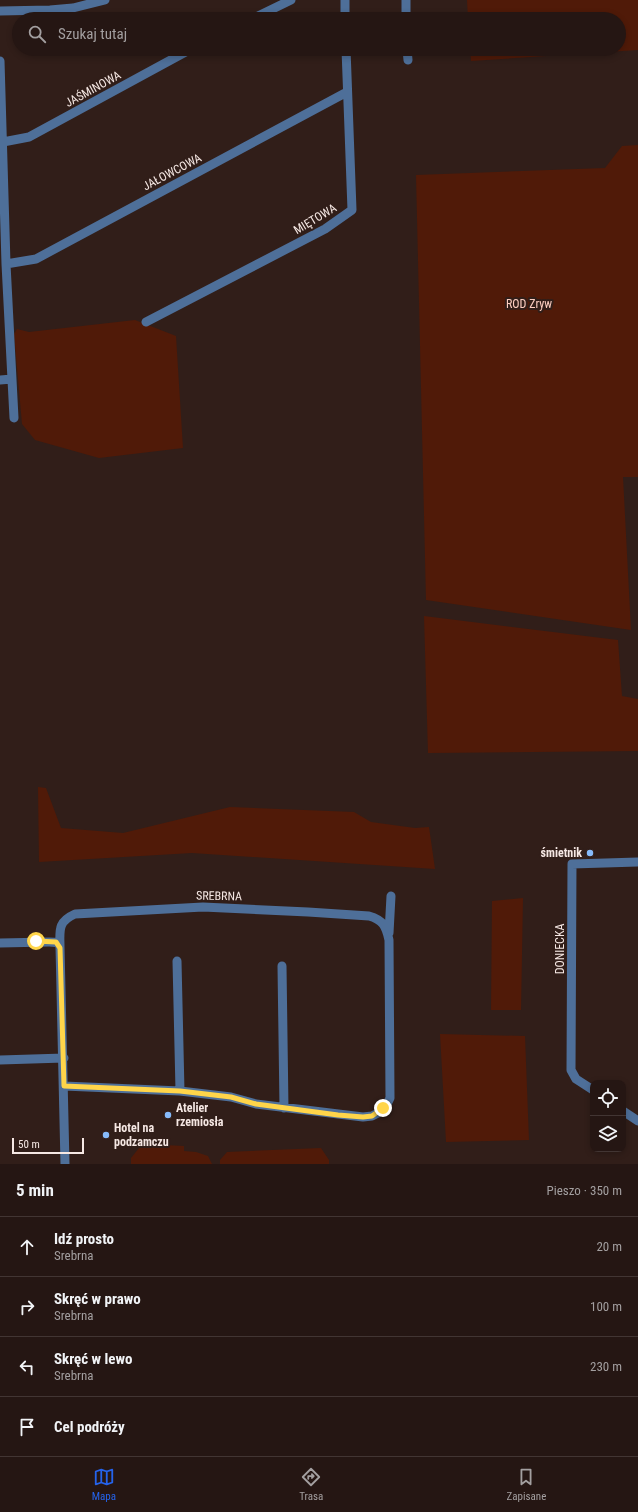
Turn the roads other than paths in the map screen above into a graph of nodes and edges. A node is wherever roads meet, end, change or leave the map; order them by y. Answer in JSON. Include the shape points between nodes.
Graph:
{"nodes":[{"id":1,"x":105,"y":0,"type":"edge"},
{"id":2,"x":291,"y":0,"type":"edge"},
{"id":3,"x":345,"y":0,"type":"edge"},
{"id":4,"x":406,"y":0,"type":"edge"},
{"id":5,"x":0,"y":11,"type":"edge"},
{"id":6,"x":266,"y":12,"type":"edge"},
{"id":7,"x":345,"y":12,"type":"edge"},
{"id":8,"x":406,"y":12,"type":"edge"},
{"id":9,"x":178,"y":56,"type":"edge"},
{"id":10,"x":346,"y":56,"type":"edge"},
{"id":11,"x":408,"y":56,"type":"edge"},
{"id":12,"x":408,"y":60,"type":"dead end"},
{"id":13,"x":0,"y":61,"type":"edge"},
{"id":14,"x":347,"y":92,"type":"junction"},
{"id":15,"x":3,"y":142,"type":"junction"},
{"id":16,"x":6,"y":264,"type":"junction"},
{"id":17,"x":146,"y":322,"type":"dead end"},
{"id":18,"x":12,"y":379,"type":"junction"},
{"id":19,"x":0,"y":380,"type":"edge"},
{"id":20,"x":14,"y":418,"type":"dead end"},
{"id":21,"x":638,"y":862,"type":"edge"},
{"id":22,"x":391,"y":896,"type":"dead end"},
{"id":23,"x":389,"y":940,"type":"junction"},
{"id":24,"x":0,"y":943,"type":"edge"},
{"id":25,"x":60,"y":948,"type":"junction"},
{"id":26,"x":177,"y":961,"type":"dead end"},
{"id":27,"x":282,"y":966,"type":"dead end"},
{"id":28,"x":64,"y":1058,"type":"junction"},
{"id":29,"x":0,"y":1060,"type":"edge"},
{"id":30,"x":64,"y":1086,"type":"junction"},
{"id":31,"x":590,"y":1088,"type":"edge"},
{"id":32,"x":180,"y":1091,"type":"junction"},
{"id":33,"x":284,"y":1108,"type":"junction"},
{"id":34,"x":626,"y":1113,"type":"edge"},
{"id":35,"x":638,"y":1121,"type":"edge"},
{"id":36,"x":65,"y":1164,"type":"edge"}],
"edges":[{"from":1,"to":5,"type":"street","via":[[73,8]]},
{"from":2,"to":6,"type":"street"},
{"from":3,"to":7,"type":"street"},
{"from":4,"to":8,"type":"street"},
{"from":9,"to":15,"type":"street","name":"JAŚMINOWA","via":[[29,137]]},
{"from":10,"to":14,"type":"street","name":"MIĘTOWA"},
{"from":11,"to":12,"type":"street"},
{"from":13,"to":15,"type":"street"},
{"from":14,"to":16,"type":"street","name":"JAŁOWCOWA","via":[[36,259]]},
{"from":14,"to":17,"type":"street","name":"MIĘTOWA","via":[[352,210],[325,229]]},
{"from":15,"to":16,"type":"street"},
{"from":16,"to":18,"type":"street"},
{"from":18,"to":19,"type":"street"},
{"from":18,"to":20,"type":"street"},
{"from":21,"to":31,"type":"street","name":"DONIECKA","via":[[572,864],[571,1070],[576,1079]]},
{"from":22,"to":23,"type":"street","name":"SREBRNA"},
{"from":23,"to":25,"type":"street","name":"SREBRNA","via":[[383,922],[369,916],[203,907],[74,914],[62,922]]},
{"from":23,"to":33,"type":"street","name":"SREBRNA","via":[[390,1098],[378,1113],[363,1117]]},
{"from":24,"to":25,"type":"street","via":[[56,942]]},
{"from":25,"to":28,"type":"street","name":"SREBRNA"},
{"from":26,"to":32,"type":"street"},
{"from":27,"to":33,"type":"street"},
{"from":28,"to":29,"type":"street"},
{"from":28,"to":30,"type":"street","name":"SREBRNA"},
{"from":30,"to":32,"type":"street","name":"SREBRNA"},
{"from":30,"to":36,"type":"street","name":"SREBRNA"},
{"from":32,"to":33,"type":"street","name":"SREBRNA","via":[[231,1097]]},
{"from":34,"to":35,"type":"street"}]}
